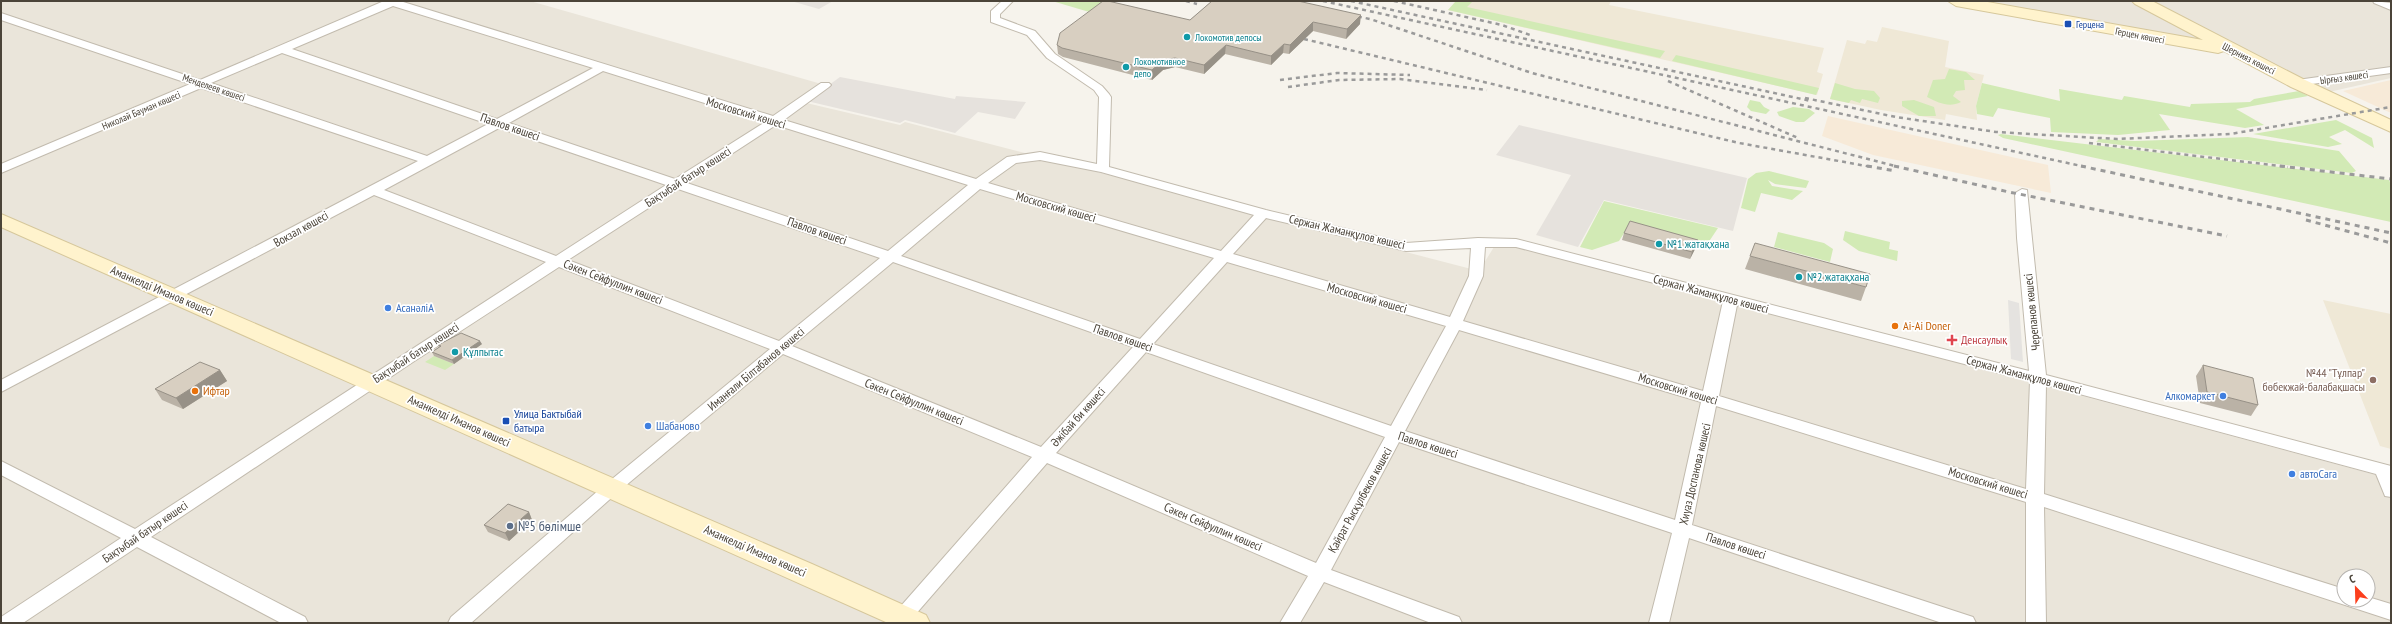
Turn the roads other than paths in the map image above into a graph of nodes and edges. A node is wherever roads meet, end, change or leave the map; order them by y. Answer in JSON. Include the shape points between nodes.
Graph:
{"nodes":[{"id":1,"x":390,"y":1,"type":"edge"},
{"id":2,"x":1008,"y":1,"type":"edge"},
{"id":3,"x":1956,"y":1,"type":"edge"},
{"id":4,"x":2140,"y":1,"type":"edge"},
{"id":5,"x":2378,"y":1,"type":"edge"},
{"id":6,"x":2391,"y":7,"type":"edge"},
{"id":7,"x":1,"y":16,"type":"edge"},
{"id":8,"x":281,"y":49,"type":"junction"},
{"id":9,"x":2231,"y":49,"type":"junction"},
{"id":10,"x":600,"y":68,"type":"junction"},
{"id":11,"x":2391,"y":70,"type":"edge"},
{"id":12,"x":2297,"y":83,"type":"junction"},
{"id":13,"x":204,"y":84,"type":"junction"},
{"id":14,"x":825,"y":85,"type":"dead end"},
{"id":15,"x":773,"y":122,"type":"junction"},
{"id":16,"x":496,"y":123,"type":"junction"},
{"id":17,"x":2391,"y":127,"type":"edge"},
{"id":18,"x":1025,"y":157,"type":"joint"},
{"id":19,"x":426,"y":160,"type":"junction"},
{"id":20,"x":1,"y":169,"type":"edge"},
{"id":21,"x":1104,"y":169,"type":"junction"},
{"id":22,"x":678,"y":184,"type":"junction"},
{"id":23,"x":978,"y":184,"type":"junction"},
{"id":24,"x":373,"y":190,"type":"junction"},
{"id":25,"x":2022,"y":193,"type":"dead end"},
{"id":26,"x":1263,"y":213,"type":"junction"},
{"id":27,"x":1,"y":220,"type":"edge"},
{"id":28,"x":1478,"y":242,"type":"junction"},
{"id":29,"x":891,"y":257,"type":"junction"},
{"id":30,"x":1224,"y":257,"type":"junction"},
{"id":31,"x":558,"y":260,"type":"junction"},
{"id":32,"x":169,"y":296,"type":"junction"},
{"id":33,"x":1731,"y":300,"type":"junction"},
{"id":34,"x":1454,"y":323,"type":"junction"},
{"id":35,"x":1144,"y":345,"type":"junction"},
{"id":36,"x":782,"y":348,"type":"junction"},
{"id":37,"x":2038,"y":378,"type":"junction"},
{"id":38,"x":371,"y":382,"type":"junction"},
{"id":39,"x":1,"y":386,"type":"edge"},
{"id":40,"x":1711,"y":399,"type":"junction"},
{"id":41,"x":1395,"y":434,"type":"junction"},
{"id":42,"x":1044,"y":455,"type":"junction"},
{"id":43,"x":1,"y":467,"type":"edge"},
{"id":44,"x":2388,"y":471,"type":"edge"},
{"id":45,"x":612,"y":488,"type":"junction"},
{"id":46,"x":2391,"y":492,"type":"edge"},
{"id":47,"x":2035,"y":498,"type":"junction"},
{"id":48,"x":1682,"y":528,"type":"junction"},
{"id":49,"x":134,"y":539,"type":"junction"},
{"id":50,"x":1320,"y":573,"type":"junction"},
{"id":51,"x":2336,"y":594,"type":"edge"},
{"id":52,"x":2376,"y":607,"type":"edge"},
{"id":53,"x":2391,"y":612,"type":"edge"},
{"id":54,"x":905,"y":621,"type":"edge"},
{"id":55,"x":8,"y":623,"type":"edge"},
{"id":56,"x":298,"y":623,"type":"edge"},
{"id":57,"x":458,"y":623,"type":"edge"},
{"id":58,"x":1290,"y":623,"type":"edge"},
{"id":59,"x":1452,"y":623,"type":"edge"},
{"id":60,"x":1659,"y":623,"type":"edge"},
{"id":61,"x":1966,"y":623,"type":"edge"},
{"id":62,"x":2036,"y":623,"type":"edge"}],
"edges":[{"from":1,"to":8,"type":"street","name":"Николай Бауман көшесі"},
{"from":1,"to":10,"type":"street","name":"Московский көшесі"},
{"from":2,"to":21,"type":"street","via":[[995,14],[995,20],[1031,34],[1051,56],[1098,88],[1105,97]]},
{"from":3,"to":9,"type":"main road","name":"Герцен көшесі","via":[[2201,46]]},
{"from":4,"to":9,"type":"main road","name":"Шернияз көшесі"},
{"from":5,"to":6,"type":"street"},
{"from":7,"to":13,"type":"street","name":"Менделеев көшесі"},
{"from":8,"to":13,"type":"street","name":"Николай Бауман көшесі"},
{"from":8,"to":16,"type":"street","name":"Павлов көшесі"},
{"from":9,"to":12,"type":"main road","name":"Шернияз көшесі"},
{"from":10,"to":15,"type":"street","name":"Московский көшесі"},
{"from":10,"to":16,"type":"street","name":"Вокзал көшесі"},
{"from":11,"to":12,"type":"street","name":"Ырғыз көшесі"},
{"from":12,"to":17,"type":"main road","name":"Шернияз көшесі"},
{"from":13,"to":19,"type":"street","name":"Менделеев көшесі"},
{"from":13,"to":20,"type":"street","name":"Николай Бауман көшесі"},
{"from":14,"to":15,"type":"street","name":"Бақтыбай батыр көшесі"},
{"from":15,"to":22,"type":"street","name":"Бақтыбай батыр көшесі"},
{"from":15,"to":23,"type":"street","name":"Московский көшесі"},
{"from":16,"to":19,"type":"street","name":"Вокзал көшесі"},
{"from":16,"to":22,"type":"street","name":"Павлов көшесі"},
{"from":18,"to":21,"type":"street","name":"Сержан Жаманқұлов көшесі","via":[[1040,156]]},
{"from":18,"to":23,"type":"street","name":"Иманғали Білтабанов көшесі","via":[[1012,160]]},
{"from":19,"to":24,"type":"street","name":"Вокзал көшесі"},
{"from":21,"to":26,"type":"street","name":"Сержан Жаманқұлов көшесі"},
{"from":22,"to":29,"type":"street","name":"Павлов көшесі"},
{"from":22,"to":31,"type":"street","name":"Бақтыбай батыр көшесі"},
{"from":23,"to":29,"type":"street","name":"Иманғали Білтабанов көшесі"},
{"from":23,"to":30,"type":"street","name":"Московский көшесі"},
{"from":24,"to":31,"type":"street","name":"Сәкен Сейфуллин көшесі"},
{"from":24,"to":32,"type":"street","name":"Вокзал көшесі","via":[[227,269]]},
{"from":25,"to":37,"type":"street","name":"Черепанов көшесі"},
{"from":26,"to":28,"type":"street","name":"Сержан Жаманқұлов көшесі","via":[[1406,247]]},
{"from":26,"to":30,"type":"street","name":"Әжібай би көшесі"},
{"from":27,"to":32,"type":"main road","name":"Аманкелді Иманов көшесі"},
{"from":28,"to":33,"type":"street","name":"Сержан Жаманқұлов көшесі","via":[[1516,243]]},
{"from":28,"to":34,"type":"street","name":"Қайрат Рысқұлбеков көшесі","via":[[1476,276]]},
{"from":29,"to":35,"type":"street","name":"Павлов көшесі"},
{"from":29,"to":36,"type":"street","name":"Иманғали Білтабанов көшесі"},
{"from":30,"to":34,"type":"street","name":"Московский көшесі"},
{"from":30,"to":35,"type":"street","name":"Әжібай би көшесі"},
{"from":31,"to":36,"type":"street","name":"Сәкен Сейфуллин көшесі"},
{"from":31,"to":38,"type":"street","name":"Бақтыбай батыр көшесі"},
{"from":32,"to":38,"type":"main road","name":"Аманкелді Иманов көшесі"},
{"from":32,"to":39,"type":"street","name":"Вокзал көшесі"},
{"from":33,"to":37,"type":"street","name":"Сержан Жаманқұлов көшесі"},
{"from":33,"to":40,"type":"street","name":"Хиуаз Доспанова көшесі"},
{"from":34,"to":40,"type":"street","name":"Московский көшесі"},
{"from":34,"to":41,"type":"street","name":"Қайрат Рысқұлбеков көшесі"},
{"from":35,"to":41,"type":"street","name":"Павлов көшесі"},
{"from":35,"to":42,"type":"street","name":"Әжібай би көшесі"},
{"from":36,"to":42,"type":"street","name":"Сәкен Сейфуллин көшесі"},
{"from":36,"to":45,"type":"street","name":"Иманғали Білтабанов көшесі"},
{"from":37,"to":44,"type":"street","name":"Сержан Жаманқұлов көшесі"},
{"from":37,"to":47,"type":"street","name":"Черепанов көшесі"},
{"from":38,"to":45,"type":"main road","name":"Аманкелді Иманов көшесі"},
{"from":38,"to":49,"type":"street","name":"Бақтыбай батыр көшесі"},
{"from":40,"to":47,"type":"street","name":"Московский көшесі"},
{"from":40,"to":48,"type":"street","name":"Хиуаз Доспанова көшесі"},
{"from":41,"to":48,"type":"street","name":"Павлов көшесі"},
{"from":41,"to":50,"type":"street","name":"Қайрат Рысқұлбеков көшесі"},
{"from":42,"to":50,"type":"street","name":"Сәкен Сейфуллин көшесі"},
{"from":42,"to":54,"type":"street","name":"Әжібай би көшесі"},
{"from":43,"to":49,"type":"street"},
{"from":44,"to":46,"type":"street"},
{"from":45,"to":54,"type":"main road","name":"Аманкелді Иманов көшесі"},
{"from":45,"to":57,"type":"street","name":"Иманғали Білтабанов көшесі"},
{"from":47,"to":51,"type":"street","name":"Московский көшесі"},
{"from":47,"to":62,"type":"street","name":"Черепанов көшесі"},
{"from":48,"to":60,"type":"street","name":"Хиуаз Доспанова көшесі"},
{"from":48,"to":61,"type":"street","name":"Павлов көшесі"},
{"from":49,"to":55,"type":"street","name":"Бақтыбай батыр көшесі"},
{"from":49,"to":56,"type":"street"},
{"from":50,"to":58,"type":"street","name":"Қайрат Рысқұлбеков көшесі"},
{"from":50,"to":59,"type":"street","name":"Сәкен Сейфуллин көшесі"},
{"from":52,"to":53,"type":"street"}]}
